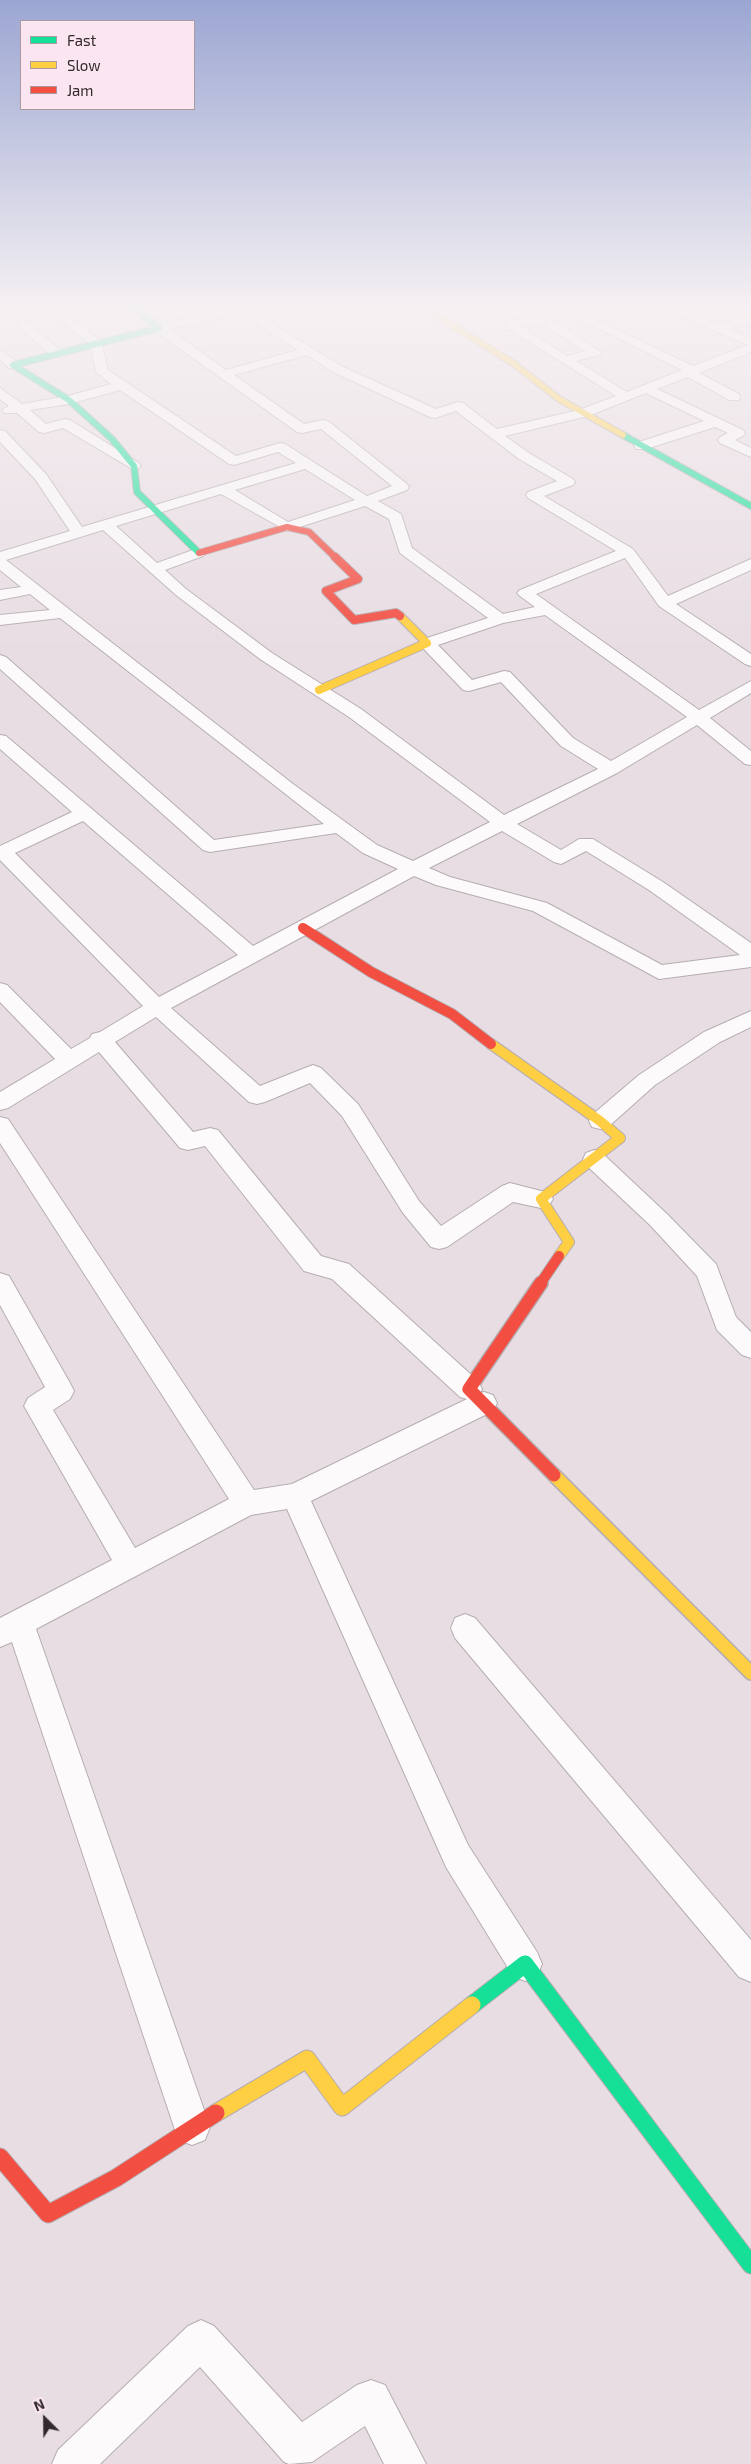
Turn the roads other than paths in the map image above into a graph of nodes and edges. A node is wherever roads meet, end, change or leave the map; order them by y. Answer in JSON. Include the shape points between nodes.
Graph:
{"nodes":[{"id":1,"x":36,"y":423,"type":"edge"},
{"id":2,"x":68,"y":423,"type":"edge"},
{"id":3,"x":94,"y":423,"type":"edge"},
{"id":4,"x":178,"y":423,"type":"edge"},
{"id":5,"x":295,"y":423,"type":"edge"},
{"id":6,"x":480,"y":423,"type":"edge"},
{"id":7,"x":541,"y":423,"type":"edge"},
{"id":8,"x":601,"y":423,"type":"edge"},
{"id":9,"x":713,"y":423,"type":"edge"},
{"id":10,"x":718,"y":423,"type":"edge"},
{"id":11,"x":65,"y":424,"type":"junction"},
{"id":12,"x":44,"y":429,"type":"junction"},
{"id":13,"x":495,"y":434,"type":"junction"},
{"id":14,"x":11,"y":436,"type":"edge"},
{"id":15,"x":641,"y":446,"type":"junction"},
{"id":16,"x":751,"y":453,"type":"edge"},
{"id":17,"x":306,"y":464,"type":"junction"},
{"id":18,"x":134,"y":466,"type":"junction"},
{"id":19,"x":224,"y":490,"type":"junction"},
{"id":20,"x":366,"y":501,"type":"junction"},
{"id":21,"x":751,"y":506,"type":"edge"},
{"id":22,"x":157,"y":510,"type":"junction"},
{"id":23,"x":106,"y":525,"type":"junction"},
{"id":24,"x":287,"y":527,"type":"junction"},
{"id":25,"x":79,"y":533,"type":"junction"},
{"id":26,"x":628,"y":552,"type":"junction"},
{"id":27,"x":198,"y":553,"type":"junction"},
{"id":28,"x":0,"y":557,"type":"edge"},
{"id":29,"x":0,"y":563,"type":"edge"},
{"id":30,"x":751,"y":564,"type":"edge"},
{"id":31,"x":154,"y":569,"type":"junction"},
{"id":32,"x":33,"y":589,"type":"junction"},
{"id":33,"x":0,"y":595,"type":"edge"},
{"id":34,"x":665,"y":603,"type":"junction"},
{"id":35,"x":546,"y":610,"type":"junction"},
{"id":36,"x":63,"y":613,"type":"junction"},
{"id":37,"x":500,"y":619,"type":"junction"},
{"id":38,"x":0,"y":620,"type":"edge"},
{"id":39,"x":427,"y":643,"type":"junction"},
{"id":40,"x":0,"y":660,"type":"edge"},
{"id":41,"x":751,"y":661,"type":"edge"},
{"id":42,"x":751,"y":686,"type":"edge"},
{"id":43,"x":319,"y":690,"type":"junction"},
{"id":44,"x":698,"y":717,"type":"junction"},
{"id":45,"x":0,"y":740,"type":"edge"},
{"id":46,"x":751,"y":760,"type":"edge"},
{"id":47,"x":611,"y":769,"type":"junction"},
{"id":48,"x":84,"y":813,"type":"junction"},
{"id":49,"x":504,"y":824,"type":"junction"},
{"id":50,"x":340,"y":827,"type":"junction"},
{"id":51,"x":1,"y":853,"type":"edge"},
{"id":52,"x":412,"y":868,"type":"junction"},
{"id":53,"x":303,"y":928,"type":"junction"},
{"id":54,"x":751,"y":953,"type":"edge"},
{"id":55,"x":252,"y":956,"type":"junction"},
{"id":56,"x":751,"y":960,"type":"edge"},
{"id":57,"x":0,"y":990,"type":"edge"},
{"id":58,"x":156,"y":1007,"type":"junction"},
{"id":59,"x":751,"y":1018,"type":"edge"},
{"id":60,"x":100,"y":1040,"type":"junction"},
{"id":61,"x":68,"y":1060,"type":"junction"},
{"id":62,"x":0,"y":1102,"type":"edge"},
{"id":63,"x":600,"y":1121,"type":"junction"},
{"id":64,"x":0,"y":1125,"type":"edge"},
{"id":65,"x":594,"y":1159,"type":"junction"},
{"id":66,"x":541,"y":1199,"type":"junction"},
{"id":67,"x":0,"y":1283,"type":"edge"},
{"id":68,"x":751,"y":1348,"type":"edge"},
{"id":69,"x":476,"y":1396,"type":"junction"},
{"id":70,"x":295,"y":1496,"type":"junction"},
{"id":71,"x":247,"y":1503,"type":"junction"},
{"id":72,"x":130,"y":1565,"type":"junction"},
{"id":73,"x":10,"y":1628,"type":"edge"},
{"id":74,"x":465,"y":1628,"type":"dead end"},
{"id":75,"x":751,"y":1673,"type":"edge"},
{"id":76,"x":525,"y":1964,"type":"junction"},
{"id":77,"x":751,"y":1965,"type":"edge"},
{"id":78,"x":192,"y":2127,"type":"junction"},
{"id":79,"x":0,"y":2157,"type":"edge"},
{"id":80,"x":751,"y":2265,"type":"edge"},
{"id":81,"x":72,"y":2464,"type":"edge"},
{"id":82,"x":406,"y":2464,"type":"edge"}],
"edges":[{"from":1,"to":12,"type":"street"},
{"from":2,"to":11,"type":"street"},
{"from":3,"to":18,"type":"street"},
{"from":4,"to":17,"type":"street","via":[[234,461],[280,447]]},
{"from":5,"to":20,"type":"street","via":[[302,428],[322,424],[402,486]]},
{"from":6,"to":13,"type":"street"},
{"from":7,"to":13,"type":"street"},
{"from":8,"to":15,"type":"street"},
{"from":9,"to":15,"type":"street"},
{"from":10,"to":16,"type":"street","via":[[738,434],[725,440]]},
{"from":11,"to":12,"type":"street"},
{"from":11,"to":18,"type":"street"},
{"from":12,"to":14,"type":"street"},
{"from":13,"to":26,"type":"street","via":[[568,482],[533,495]]},
{"from":14,"to":25,"type":"street"},
{"from":15,"to":21,"type":"street"},
{"from":17,"to":19,"type":"street"},
{"from":17,"to":20,"type":"street"},
{"from":18,"to":22,"type":"street","via":[[137,492]]},
{"from":19,"to":22,"type":"street"},
{"from":19,"to":24,"type":"street"},
{"from":20,"to":24,"type":"street"},
{"from":20,"to":37,"type":"street","via":[[396,517],[404,550]]},
{"from":22,"to":23,"type":"street"},
{"from":22,"to":27,"type":"street"},
{"from":23,"to":25,"type":"street"},
{"from":23,"to":31,"type":"street"},
{"from":24,"to":27,"type":"street"},
{"from":24,"to":39,"type":"street","via":[[310,532],[358,579],[326,591],[354,620],[396,613]]},
{"from":25,"to":28,"type":"street"},
{"from":26,"to":34,"type":"street"},
{"from":26,"to":35,"type":"street","via":[[525,594]]},
{"from":27,"to":31,"type":"street"},
{"from":29,"to":32,"type":"street"},
{"from":30,"to":34,"type":"street"},
{"from":31,"to":43,"type":"street","via":[[266,656]]},
{"from":32,"to":33,"type":"street"},
{"from":32,"to":36,"type":"street"},
{"from":34,"to":41,"type":"street"},
{"from":35,"to":37,"type":"street"},
{"from":35,"to":44,"type":"street"},
{"from":36,"to":38,"type":"street"},
{"from":36,"to":50,"type":"street"},
{"from":37,"to":39,"type":"street"},
{"from":39,"to":43,"type":"street"},
{"from":39,"to":47,"type":"street","via":[[469,686],[504,676],[567,742]]},
{"from":40,"to":50,"type":"street","via":[[210,846]]},
{"from":42,"to":44,"type":"street"},
{"from":43,"to":49,"type":"street"},
{"from":44,"to":46,"type":"street"},
{"from":44,"to":47,"type":"street"},
{"from":45,"to":48,"type":"street"},
{"from":47,"to":49,"type":"street"},
{"from":48,"to":51,"type":"street"},
{"from":48,"to":55,"type":"street"},
{"from":49,"to":52,"type":"street"},
{"from":49,"to":54,"type":"street","via":[[561,858],[586,843],[656,886]]},
{"from":50,"to":52,"type":"street","via":[[370,849]]},
{"from":51,"to":58,"type":"street"},
{"from":52,"to":53,"type":"street"},
{"from":52,"to":56,"type":"street","via":[[443,881],[540,907],[659,972]]},
{"from":53,"to":55,"type":"street"},
{"from":53,"to":63,"type":"street","via":[[371,972],[452,1014]]},
{"from":55,"to":58,"type":"street"},
{"from":57,"to":61,"type":"street"},
{"from":58,"to":60,"type":"street"},
{"from":58,"to":66,"type":"street","via":[[257,1096],[313,1073],[350,1110],[411,1207],[438,1240],[510,1192]]},
{"from":59,"to":63,"type":"street","via":[[712,1037],[647,1080]]},
{"from":60,"to":61,"type":"street"},
{"from":60,"to":69,"type":"street","via":[[188,1142],[210,1136],[313,1264],[340,1271]]},
{"from":61,"to":62,"type":"street"},
{"from":63,"to":65,"type":"street","via":[[620,1138]]},
{"from":64,"to":71,"type":"street"},
{"from":65,"to":66,"type":"street"},
{"from":65,"to":68,"type":"street","via":[[707,1271],[726,1323]]},
{"from":66,"to":69,"type":"street","via":[[569,1242]]},
{"from":67,"to":72,"type":"street","via":[[61,1391],[37,1406]]},
{"from":69,"to":70,"type":"street"},
{"from":69,"to":75,"type":"street"},
{"from":70,"to":71,"type":"street"},
{"from":70,"to":76,"type":"street","via":[[457,1856]]},
{"from":71,"to":72,"type":"street"},
{"from":72,"to":73,"type":"street"},
{"from":73,"to":78,"type":"street"},
{"from":74,"to":77,"type":"street"},
{"from":76,"to":78,"type":"street","via":[[342,2107],[307,2059]]},
{"from":76,"to":80,"type":"street"},
{"from":78,"to":79,"type":"street","via":[[116,2178],[48,2214]]},
{"from":81,"to":82,"type":"street","via":[[201,2339],[298,2448],[371,2398]]}]}
